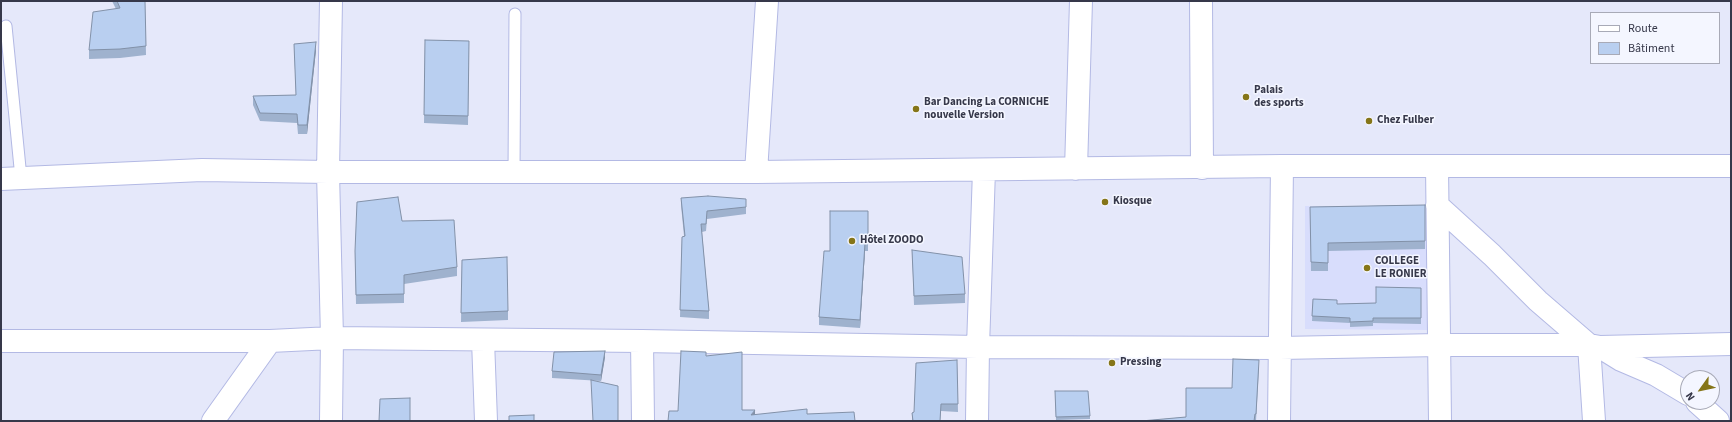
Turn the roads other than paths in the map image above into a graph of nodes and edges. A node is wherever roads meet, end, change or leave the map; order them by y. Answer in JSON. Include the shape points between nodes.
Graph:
{"nodes":[{"id":1,"x":331,"y":1,"type":"edge"},
{"id":2,"x":767,"y":1,"type":"edge"},
{"id":3,"x":1081,"y":1,"type":"edge"},
{"id":4,"x":1201,"y":1,"type":"edge"},
{"id":5,"x":515,"y":14,"type":"dead end"},
{"id":6,"x":6,"y":26,"type":"dead end"},
{"id":7,"x":1282,"y":166,"type":"junction"},
{"id":8,"x":1437,"y":166,"type":"junction"},
{"id":9,"x":1731,"y":166,"type":"edge"},
{"id":10,"x":1202,"y":168,"type":"junction"},
{"id":11,"x":1076,"y":169,"type":"junction"},
{"id":12,"x":984,"y":170,"type":"junction"},
{"id":13,"x":328,"y":172,"type":"junction"},
{"id":14,"x":514,"y":172,"type":"junction"},
{"id":15,"x":756,"y":172,"type":"junction"},
{"id":16,"x":11,"y":178,"type":"edge"},
{"id":17,"x":1437,"y":205,"type":"junction"},
{"id":18,"x":332,"y":338,"type":"junction"},
{"id":19,"x":483,"y":340,"type":"junction"},
{"id":20,"x":642,"y":340,"type":"junction"},
{"id":21,"x":1,"y":341,"type":"edge"},
{"id":22,"x":270,"y":341,"type":"junction"},
{"id":23,"x":1731,"y":344,"type":"edge"},
{"id":24,"x":1439,"y":345,"type":"junction"},
{"id":25,"x":1594,"y":346,"type":"junction"},
{"id":26,"x":978,"y":347,"type":"junction"},
{"id":27,"x":1280,"y":348,"type":"junction"},
{"id":28,"x":1680,"y":389,"type":"edge"},
{"id":29,"x":1706,"y":410,"type":"edge"},
{"id":30,"x":212,"y":421,"type":"edge"},
{"id":31,"x":331,"y":421,"type":"edge"},
{"id":32,"x":486,"y":421,"type":"edge"},
{"id":33,"x":643,"y":421,"type":"edge"},
{"id":34,"x":977,"y":421,"type":"edge"},
{"id":35,"x":1279,"y":421,"type":"edge"},
{"id":36,"x":1440,"y":421,"type":"edge"},
{"id":37,"x":1594,"y":421,"type":"edge"},
{"id":38,"x":1718,"y":421,"type":"edge"}],
"edges":[{"from":1,"to":13,"type":"street"},
{"from":2,"to":15,"type":"street"},
{"from":3,"to":11,"type":"street"},
{"from":4,"to":10,"type":"street"},
{"from":5,"to":14,"type":"lane"},
{"from":6,"to":16,"type":"lane"},
{"from":7,"to":8,"type":"street"},
{"from":7,"to":10,"type":"street"},
{"from":7,"to":27,"type":"street"},
{"from":8,"to":9,"type":"street"},
{"from":8,"to":17,"type":"street"},
{"from":10,"to":11,"type":"street"},
{"from":11,"to":12,"type":"street"},
{"from":12,"to":15,"type":"street"},
{"from":12,"to":26,"type":"street"},
{"from":13,"to":14,"type":"street"},
{"from":13,"to":16,"type":"street","via":[[202,170]]},
{"from":13,"to":18,"type":"street"},
{"from":14,"to":15,"type":"street"},
{"from":17,"to":24,"type":"street"},
{"from":17,"to":25,"type":"street","via":[[1538,301]]},
{"from":18,"to":19,"type":"street"},
{"from":18,"to":22,"type":"street"},
{"from":18,"to":31,"type":"street"},
{"from":19,"to":20,"type":"street"},
{"from":19,"to":32,"type":"street"},
{"from":20,"to":26,"type":"street"},
{"from":20,"to":33,"type":"street"},
{"from":21,"to":22,"type":"street"},
{"from":22,"to":30,"type":"street"},
{"from":23,"to":25,"type":"street"},
{"from":24,"to":25,"type":"street"},
{"from":24,"to":27,"type":"street"},
{"from":24,"to":36,"type":"street"},
{"from":25,"to":28,"type":"street"},
{"from":25,"to":37,"type":"street"},
{"from":26,"to":27,"type":"street"},
{"from":26,"to":34,"type":"street"},
{"from":27,"to":35,"type":"street"},
{"from":29,"to":38,"type":"street"}]}
